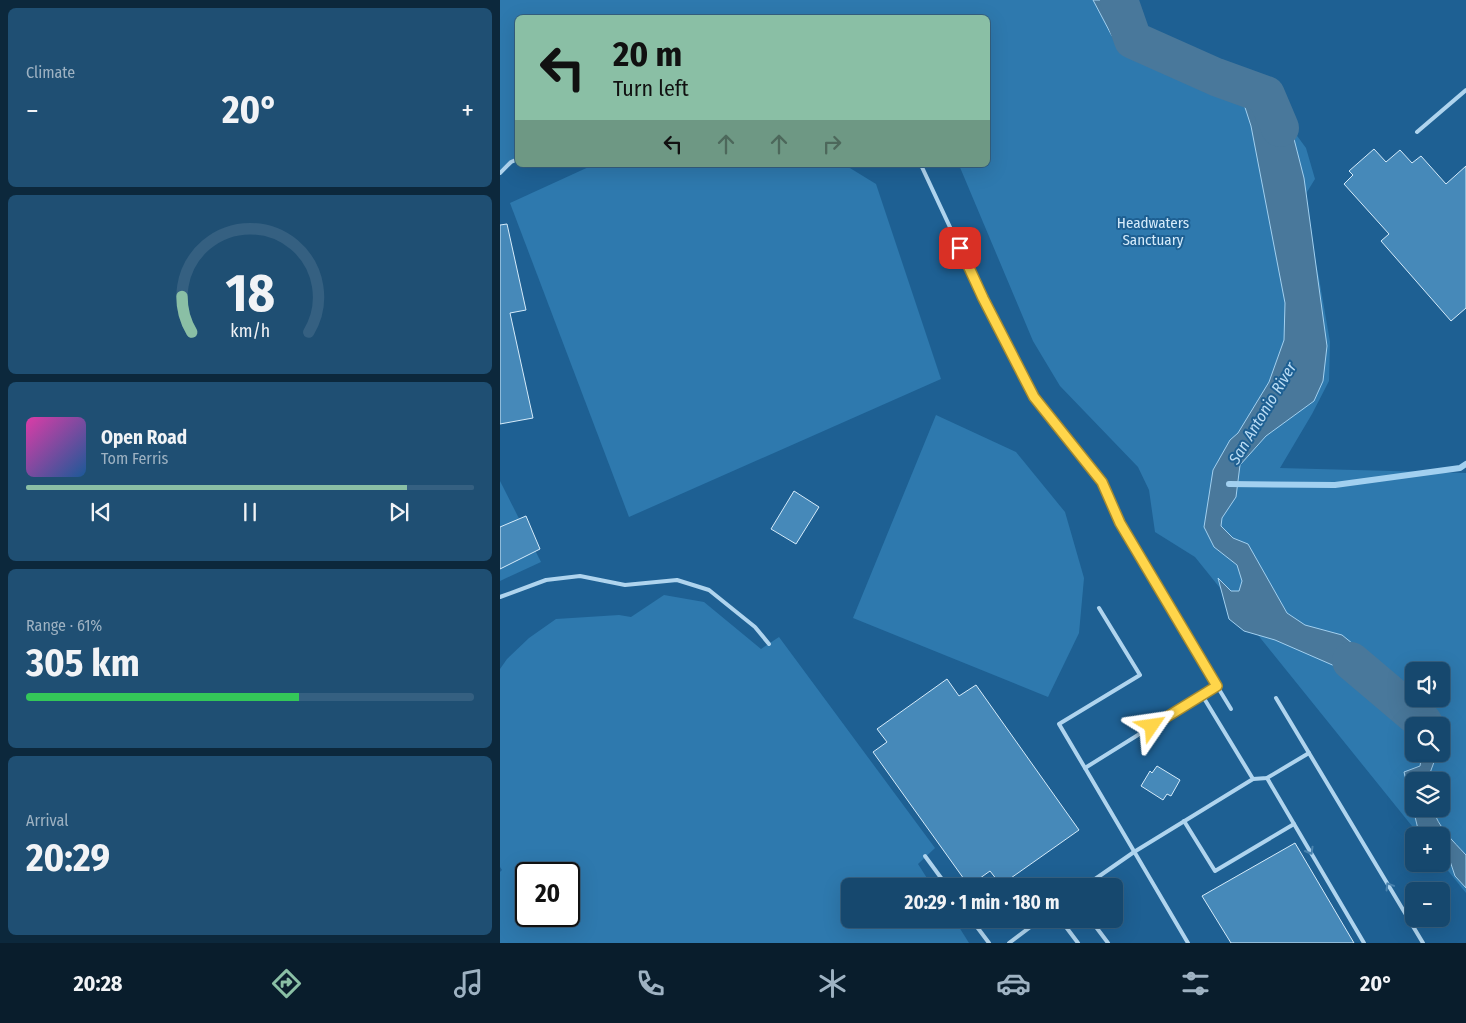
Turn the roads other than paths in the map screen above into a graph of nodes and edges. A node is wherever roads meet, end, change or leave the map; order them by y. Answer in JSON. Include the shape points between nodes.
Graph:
{"nodes":[{"id":1,"x":1466,"y":90,"type":"edge"},
{"id":2,"x":1417,"y":132,"type":"dead end"},
{"id":3,"x":515,"y":160,"type":"edge"},
{"id":4,"x":922,"y":167,"type":"edge"},
{"id":5,"x":500,"y":174,"type":"edge"},
{"id":6,"x":500,"y":597,"type":"edge"},
{"id":7,"x":1099,"y":608,"type":"dead end"},
{"id":8,"x":769,"y":644,"type":"dead end"},
{"id":9,"x":1217,"y":686,"type":"junction"},
{"id":10,"x":1202,"y":695,"type":"junction"},
{"id":11,"x":1276,"y":698,"type":"dead end"},
{"id":12,"x":1231,"y":709,"type":"dead end"},
{"id":13,"x":1309,"y":753,"type":"junction"},
{"id":14,"x":1085,"y":768,"type":"junction"},
{"id":15,"x":1267,"y":778,"type":"junction"},
{"id":16,"x":1253,"y":779,"type":"junction"},
{"id":17,"x":1184,"y":821,"type":"junction"},
{"id":18,"x":1294,"y":824,"type":"junction"},
{"id":19,"x":1134,"y":852,"type":"junction"},
{"id":20,"x":925,"y":856,"type":"dead end"},
{"id":21,"x":941,"y":878,"type":"edge"},
{"id":22,"x":1097,"y":878,"type":"edge"},
{"id":23,"x":978,"y":928,"type":"edge"},
{"id":24,"x":1029,"y":928,"type":"edge"},
{"id":25,"x":1067,"y":928,"type":"edge"},
{"id":26,"x":1097,"y":928,"type":"edge"},
{"id":27,"x":989,"y":943,"type":"edge"},
{"id":28,"x":1008,"y":943,"type":"edge"},
{"id":29,"x":1078,"y":943,"type":"edge"},
{"id":30,"x":1108,"y":943,"type":"edge"},
{"id":31,"x":1188,"y":943,"type":"edge"},
{"id":32,"x":1364,"y":943,"type":"edge"},
{"id":33,"x":1423,"y":943,"type":"edge"}],
"edges":[{"from":1,"to":2,"type":"lane"},
{"from":3,"to":5,"type":"lane"},
{"from":4,"to":9,"type":"lane","via":[[1034,397],[1102,482],[1120,523]]},
{"from":6,"to":8,"type":"lane","via":[[546,580],[580,576],[625,585],[677,580],[709,590],[755,627]]},
{"from":7,"to":14,"type":"lane","via":[[1140,675],[1059,724]]},
{"from":9,"to":10,"type":"lane"},
{"from":9,"to":12,"type":"lane"},
{"from":10,"to":14,"type":"lane"},
{"from":10,"to":16,"type":"lane"},
{"from":11,"to":13,"type":"lane"},
{"from":13,"to":15,"type":"lane"},
{"from":33,"to":13,"type":"lane","one_way":true},
{"from":14,"to":19,"type":"lane"},
{"from":15,"to":16,"type":"lane"},
{"from":15,"to":18,"type":"lane"},
{"from":16,"to":17,"type":"lane"},
{"from":17,"to":18,"type":"lane","via":[[1215,871]]},
{"from":17,"to":19,"type":"lane"},
{"from":18,"to":32,"type":"lane","one_way":true},
{"from":19,"to":22,"type":"lane"},
{"from":19,"to":31,"type":"lane"},
{"from":20,"to":21,"type":"lane"},
{"from":23,"to":27,"type":"lane"},
{"from":24,"to":28,"type":"lane"},
{"from":25,"to":29,"type":"lane"},
{"from":26,"to":30,"type":"lane"}]}
